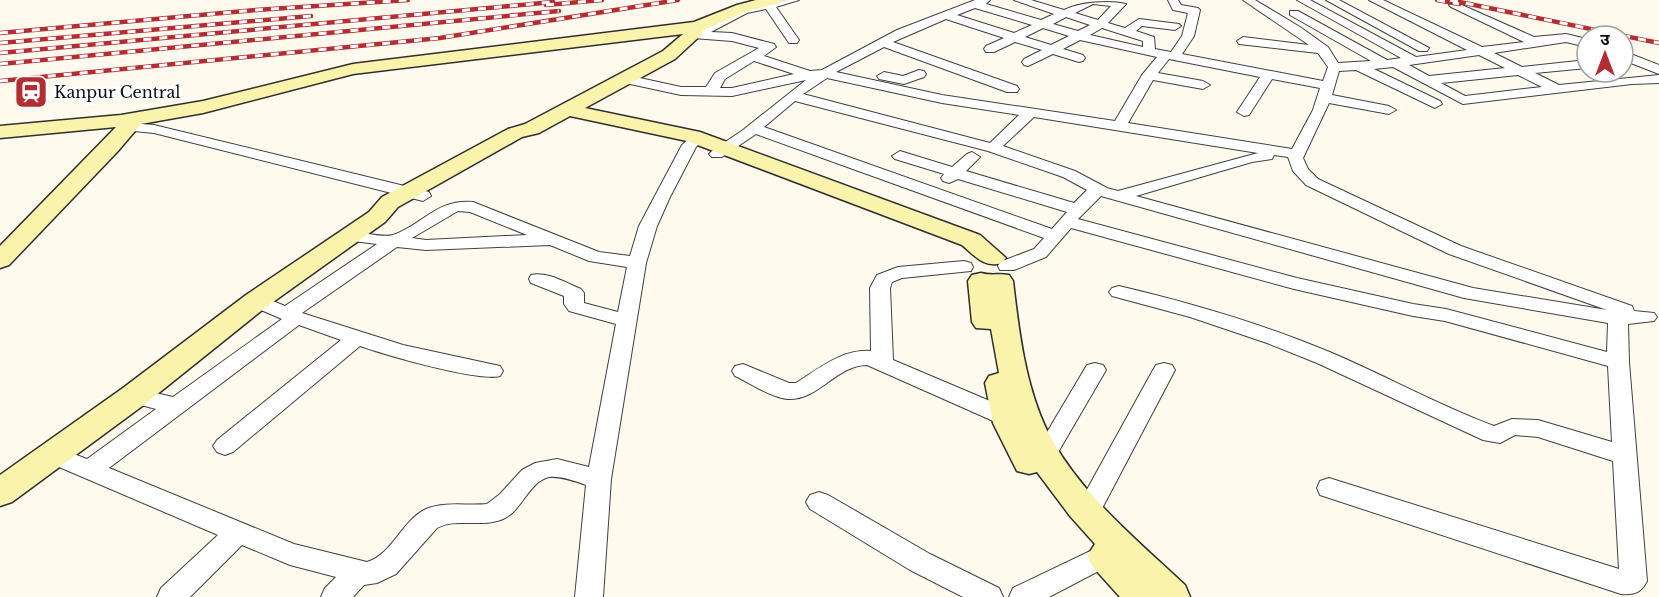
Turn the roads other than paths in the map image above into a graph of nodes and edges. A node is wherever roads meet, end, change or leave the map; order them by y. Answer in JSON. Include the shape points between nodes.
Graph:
{"nodes":[{"id":1,"x":794,"y":0,"type":"edge"},
{"id":2,"x":1173,"y":0,"type":"edge"},
{"id":3,"x":1248,"y":0,"type":"edge"},
{"id":4,"x":1302,"y":0,"type":"edge"},
{"id":5,"x":1331,"y":0,"type":"edge"},
{"id":6,"x":1374,"y":0,"type":"edge"},
{"id":7,"x":1028,"y":1,"type":"edge"},
{"id":8,"x":772,"y":2,"type":"edge"},
{"id":9,"x":980,"y":2,"type":"edge"},
{"id":10,"x":1455,"y":5,"type":"dead end"},
{"id":11,"x":1322,"y":11,"type":"junction"},
{"id":12,"x":1294,"y":13,"type":"junction"},
{"id":13,"x":1004,"y":14,"type":"junction"},
{"id":14,"x":1064,"y":14,"type":"junction"},
{"id":15,"x":1268,"y":14,"type":"junction"},
{"id":16,"x":945,"y":15,"type":"junction"},
{"id":17,"x":1101,"y":24,"type":"junction"},
{"id":18,"x":1039,"y":25,"type":"junction"},
{"id":19,"x":1175,"y":26,"type":"dead end"},
{"id":20,"x":973,"y":29,"type":"junction"},
{"id":21,"x":695,"y":30,"type":"junction"},
{"id":22,"x":1127,"y":32,"type":"junction"},
{"id":23,"x":1076,"y":36,"type":"junction"},
{"id":24,"x":1012,"y":38,"type":"junction"},
{"id":25,"x":793,"y":40,"type":"dead end"},
{"id":26,"x":1575,"y":40,"type":"edge"},
{"id":27,"x":1243,"y":41,"type":"dead end"},
{"id":28,"x":1533,"y":41,"type":"junction"},
{"id":29,"x":883,"y":42,"type":"junction"},
{"id":30,"x":990,"y":48,"type":"dead end"},
{"id":31,"x":1423,"y":48,"type":"dead end"},
{"id":32,"x":1050,"y":50,"type":"junction"},
{"id":33,"x":1324,"y":50,"type":"junction"},
{"id":34,"x":1480,"y":51,"type":"junction"},
{"id":35,"x":1149,"y":52,"type":"junction"},
{"id":36,"x":751,"y":56,"type":"junction"},
{"id":37,"x":1169,"y":56,"type":"junction"},
{"id":38,"x":1079,"y":58,"type":"dead end"},
{"id":39,"x":1635,"y":58,"type":"edge"},
{"id":40,"x":1413,"y":60,"type":"junction"},
{"id":41,"x":1635,"y":61,"type":"edge"},
{"id":42,"x":1659,"y":61,"type":"edge"},
{"id":43,"x":1028,"y":62,"type":"dead end"},
{"id":44,"x":1389,"y":63,"type":"junction"},
{"id":45,"x":1575,"y":65,"type":"edge"},
{"id":46,"x":1334,"y":67,"type":"junction"},
{"id":47,"x":1360,"y":67,"type":"junction"},
{"id":48,"x":832,"y":70,"type":"junction"},
{"id":49,"x":1659,"y":70,"type":"edge"},
{"id":50,"x":1521,"y":71,"type":"junction"},
{"id":51,"x":919,"y":74,"type":"dead end"},
{"id":52,"x":809,"y":75,"type":"junction"},
{"id":53,"x":1149,"y":75,"type":"junction"},
{"id":54,"x":1268,"y":75,"type":"junction"},
{"id":55,"x":626,"y":79,"type":"junction"},
{"id":56,"x":1659,"y":79,"type":"edge"},
{"id":57,"x":1427,"y":80,"type":"junction"},
{"id":58,"x":1203,"y":85,"type":"dead end"},
{"id":59,"x":1012,"y":89,"type":"dead end"},
{"id":60,"x":1558,"y":89,"type":"junction"},
{"id":61,"x":711,"y":91,"type":"junction"},
{"id":62,"x":1326,"y":92,"type":"junction"},
{"id":63,"x":793,"y":96,"type":"junction"},
{"id":64,"x":1572,"y":96,"type":"dead end"},
{"id":65,"x":1435,"y":104,"type":"dead end"},
{"id":66,"x":1389,"y":110,"type":"dead end"},
{"id":67,"x":1244,"y":112,"type":"dead end"},
{"id":68,"x":1030,"y":113,"type":"junction"},
{"id":69,"x":560,"y":114,"type":"junction"},
{"id":70,"x":128,"y":126,"type":"junction"},
{"id":71,"x":1119,"y":127,"type":"junction"},
{"id":72,"x":754,"y":129,"type":"junction"},
{"id":73,"x":0,"y":132,"type":"edge"},
{"id":74,"x":694,"y":142,"type":"junction"},
{"id":75,"x":993,"y":148,"type":"junction"},
{"id":76,"x":721,"y":151,"type":"junction"},
{"id":77,"x":1297,"y":154,"type":"junction"},
{"id":78,"x":900,"y":156,"type":"dead end"},
{"id":79,"x":972,"y":157,"type":"dead end"},
{"id":80,"x":957,"y":173,"type":"junction"},
{"id":81,"x":1101,"y":191,"type":"junction"},
{"id":82,"x":930,"y":193,"type":"junction"},
{"id":83,"x":1120,"y":195,"type":"junction"},
{"id":84,"x":400,"y":202,"type":"junction"},
{"id":85,"x":1067,"y":222,"type":"junction"},
{"id":86,"x":351,"y":236,"type":"junction"},
{"id":87,"x":557,"y":240,"type":"junction"},
{"id":88,"x":391,"y":243,"type":"junction"},
{"id":89,"x":0,"y":260,"type":"edge"},
{"id":90,"x":637,"y":263,"type":"junction"},
{"id":91,"x":987,"y":268,"type":"junction"},
{"id":92,"x":538,"y":279,"type":"dead end"},
{"id":93,"x":1119,"y":292,"type":"dead end"},
{"id":94,"x":256,"y":301,"type":"junction"},
{"id":95,"x":291,"y":316,"type":"junction"},
{"id":96,"x":1618,"y":318,"type":"junction"},
{"id":97,"x":1653,"y":319,"type":"edge"},
{"id":98,"x":625,"y":320,"type":"junction"},
{"id":99,"x":355,"y":340,"type":"junction"},
{"id":100,"x":1618,"y":362,"type":"junction"},
{"id":101,"x":882,"y":363,"type":"junction"},
{"id":102,"x":1095,"y":370,"type":"dead end"},
{"id":103,"x":1164,"y":370,"type":"dead end"},
{"id":104,"x":492,"y":371,"type":"dead end"},
{"id":105,"x":743,"y":371,"type":"dead end"},
{"id":106,"x":134,"y":396,"type":"junction"},
{"id":107,"x":177,"y":406,"type":"junction"},
{"id":108,"x":1008,"y":418,"type":"junction"},
{"id":109,"x":225,"y":446,"type":"dead end"},
{"id":110,"x":53,"y":455,"type":"junction"},
{"id":111,"x":1045,"y":455,"type":"junction"},
{"id":112,"x":1624,"y":456,"type":"junction"},
{"id":113,"x":89,"y":470,"type":"junction"},
{"id":114,"x":599,"y":479,"type":"junction"},
{"id":115,"x":1329,"y":488,"type":"dead end"},
{"id":116,"x":0,"y":493,"type":"edge"},
{"id":117,"x":819,"y":502,"type":"dead end"},
{"id":118,"x":1088,"y":511,"type":"junction"},
{"id":119,"x":238,"y":532,"type":"junction"},
{"id":120,"x":1105,"y":555,"type":"junction"},
{"id":121,"x":359,"y":572,"type":"junction"},
{"id":122,"x":953,"y":590,"type":"edge"},
{"id":123,"x":1160,"y":595,"type":"edge"},
{"id":124,"x":171,"y":597,"type":"edge"},
{"id":125,"x":335,"y":597,"type":"edge"},
{"id":126,"x":589,"y":597,"type":"edge"},
{"id":127,"x":989,"y":597,"type":"edge"},
{"id":128,"x":1023,"y":597,"type":"edge"}],
"edges":[{"from":1,"to":8,"type":"street"},
{"from":2,"to":37,"type":"street","via":[[1177,8],[1194,10],[1188,36]]},
{"from":3,"to":15,"type":"street"},
{"from":4,"to":11,"type":"street"},
{"from":5,"to":31,"type":"street"},
{"from":6,"to":34,"type":"street"},
{"from":7,"to":13,"type":"street"},
{"from":7,"to":14,"type":"street"},
{"from":8,"to":21,"type":"street","via":[[742,8]]},
{"from":8,"to":25,"type":"street"},
{"from":9,"to":13,"type":"street"},
{"from":9,"to":16,"type":"street"},
{"from":10,"to":28,"type":"street"},
{"from":11,"to":12,"type":"street"},
{"from":11,"to":40,"type":"street"},
{"from":12,"to":15,"type":"street"},
{"from":12,"to":44,"type":"street"},
{"from":13,"to":18,"type":"street"},
{"from":13,"to":20,"type":"street"},
{"from":14,"to":17,"type":"street"},
{"from":14,"to":17,"type":"street","via":[[1091,1],[1120,4]]},
{"from":14,"to":18,"type":"street"},
{"from":15,"to":33,"type":"street"},
{"from":16,"to":20,"type":"street"},
{"from":16,"to":29,"type":"street"},
{"from":17,"to":22,"type":"street"},
{"from":17,"to":23,"type":"street"},
{"from":18,"to":23,"type":"street"},
{"from":18,"to":24,"type":"street"},
{"from":19,"to":22,"type":"street","via":[[1139,22]]},
{"from":20,"to":24,"type":"street"},
{"from":21,"to":36,"type":"street","via":[[770,47]]},
{"from":21,"to":55,"type":"street","via":[[669,55]]},
{"from":21,"to":70,"type":"street","via":[[343,71]]},
{"from":22,"to":35,"type":"street","via":[[1149,39]]},
{"from":23,"to":32,"type":"street"},
{"from":23,"to":35,"type":"street"},
{"from":24,"to":30,"type":"street"},
{"from":24,"to":32,"type":"street"},
{"from":26,"to":28,"type":"street"},
{"from":27,"to":33,"type":"street"},
{"from":28,"to":34,"type":"street","via":[[1538,44]]},
{"from":29,"to":48,"type":"street"},
{"from":29,"to":59,"type":"street"},
{"from":32,"to":38,"type":"street"},
{"from":32,"to":43,"type":"street"},
{"from":33,"to":46,"type":"street"},
{"from":34,"to":40,"type":"street"},
{"from":34,"to":50,"type":"street"},
{"from":35,"to":37,"type":"street"},
{"from":36,"to":52,"type":"street"},
{"from":36,"to":61,"type":"street","via":[[720,76]]},
{"from":37,"to":53,"type":"street"},
{"from":37,"to":54,"type":"street"},
{"from":39,"to":42,"type":"street"},
{"from":40,"to":44,"type":"street"},
{"from":41,"to":49,"type":"street"},
{"from":44,"to":47,"type":"street"},
{"from":44,"to":57,"type":"street"},
{"from":45,"to":50,"type":"street"},
{"from":46,"to":47,"type":"street"},
{"from":46,"to":62,"type":"street"},
{"from":47,"to":65,"type":"street"},
{"from":48,"to":51,"type":"street","via":[[901,80]]},
{"from":48,"to":52,"type":"street"},
{"from":48,"to":63,"type":"street"},
{"from":48,"to":68,"type":"street","via":[[885,88]]},
{"from":50,"to":57,"type":"street"},
{"from":50,"to":60,"type":"street"},
{"from":52,"to":61,"type":"street","via":[[736,92]]},
{"from":53,"to":58,"type":"street"},
{"from":53,"to":71,"type":"street"},
{"from":54,"to":62,"type":"street"},
{"from":54,"to":67,"type":"street"},
{"from":55,"to":61,"type":"street","via":[[673,90]]},
{"from":55,"to":69,"type":"street"},
{"from":56,"to":60,"type":"street"},
{"from":57,"to":60,"type":"street","via":[[1463,100]]},
{"from":60,"to":64,"type":"street"},
{"from":62,"to":66,"type":"street"},
{"from":62,"to":77,"type":"street"},
{"from":63,"to":72,"type":"street"},
{"from":63,"to":75,"type":"street"},
{"from":68,"to":71,"type":"street"},
{"from":68,"to":75,"type":"street"},
{"from":69,"to":74,"type":"street"},
{"from":69,"to":84,"type":"street"},
{"from":70,"to":73,"type":"street"},
{"from":70,"to":84,"type":"street"},
{"from":70,"to":89,"type":"street"},
{"from":71,"to":77,"type":"street"},
{"from":72,"to":76,"type":"street"},
{"from":72,"to":82,"type":"street"},
{"from":74,"to":76,"type":"street"},
{"from":74,"to":90,"type":"street","via":[[648,226]]},
{"from":75,"to":81,"type":"street","via":[[1070,174]]},
{"from":76,"to":91,"type":"street","via":[[939,236]]},
{"from":77,"to":83,"type":"street","via":[[1251,158]]},
{"from":77,"to":97,"type":"street","via":[[1301,171],[1332,194],[1455,250]]},
{"from":78,"to":80,"type":"street"},
{"from":79,"to":80,"type":"street"},
{"from":80,"to":82,"type":"street"},
{"from":80,"to":85,"type":"street"},
{"from":81,"to":83,"type":"street"},
{"from":81,"to":85,"type":"street","via":[[1094,192]]},
{"from":82,"to":85,"type":"street"},
{"from":83,"to":96,"type":"street","via":[[1471,294]]},
{"from":84,"to":86,"type":"street"},
{"from":85,"to":91,"type":"street","via":[[1040,253]]},
{"from":85,"to":100,"type":"street","via":[[1294,283],[1446,315]]},
{"from":86,"to":88,"type":"street"},
{"from":86,"to":94,"type":"street"},
{"from":87,"to":88,"type":"street"},
{"from":87,"to":88,"type":"street","via":[[465,206],[450,208]]},
{"from":87,"to":90,"type":"street","via":[[603,260]]},
{"from":88,"to":95,"type":"street"},
{"from":90,"to":98,"type":"street"},
{"from":91,"to":101,"type":"street","via":[[898,273],[884,279],[880,288]]},
{"from":91,"to":108,"type":"street","via":[[987,323]]},
{"from":91,"to":111,"type":"street","via":[[1005,322],[1020,395]]},
{"from":92,"to":98,"type":"street","via":[[574,293],[576,307]]},
{"from":93,"to":112,"type":"street","via":[[1250,330],[1323,358],[1491,434],[1500,435],[1514,427],[1537,430]]},
{"from":94,"to":95,"type":"street"},
{"from":94,"to":106,"type":"street"},
{"from":95,"to":99,"type":"street"},
{"from":95,"to":107,"type":"street"},
{"from":96,"to":97,"type":"street"},
{"from":96,"to":100,"type":"street"},
{"from":98,"to":114,"type":"street"},
{"from":99,"to":104,"type":"street"},
{"from":99,"to":109,"type":"street"},
{"from":100,"to":112,"type":"street"},
{"from":101,"to":105,"type":"street","via":[[854,358],[793,393]]},
{"from":101,"to":108,"type":"street"},
{"from":102,"to":111,"type":"street"},
{"from":103,"to":118,"type":"street"},
{"from":106,"to":107,"type":"street"},
{"from":106,"to":110,"type":"street"},
{"from":107,"to":113,"type":"street"},
{"from":108,"to":120,"type":"street","via":[[1025,456],[1053,499]]},
{"from":110,"to":113,"type":"street"},
{"from":110,"to":116,"type":"street"},
{"from":111,"to":118,"type":"street"},
{"from":112,"to":115,"type":"street","via":[[1631,583]]},
{"from":113,"to":119,"type":"street"},
{"from":114,"to":121,"type":"street","via":[[544,469],[498,511],[431,519],[390,564],[375,573]]},
{"from":114,"to":126,"type":"street"},
{"from":117,"to":122,"type":"street"},
{"from":118,"to":123,"type":"street"},
{"from":119,"to":121,"type":"street","via":[[290,554]]},
{"from":119,"to":124,"type":"street"},
{"from":120,"to":123,"type":"street"},
{"from":120,"to":128,"type":"street"},
{"from":121,"to":125,"type":"street"},
{"from":122,"to":127,"type":"street"}]}
